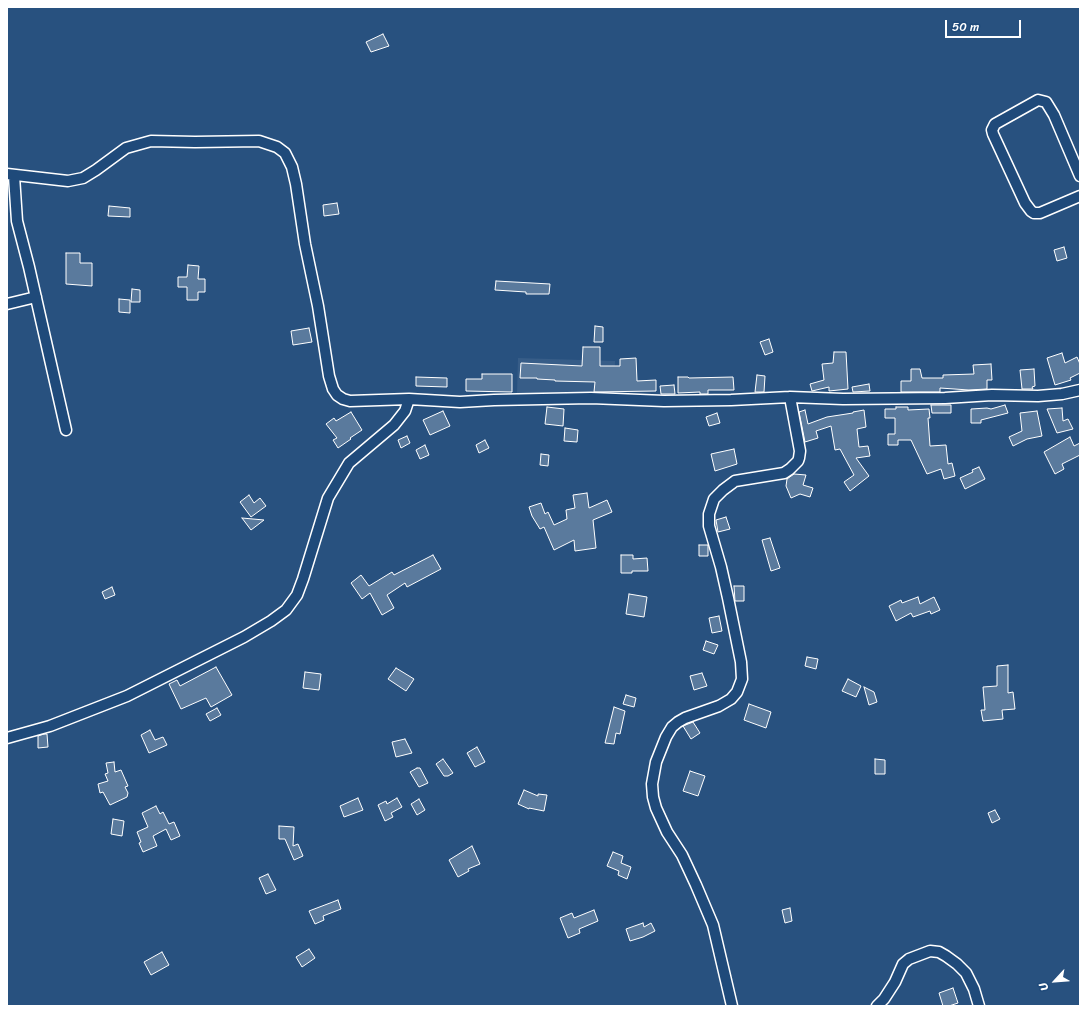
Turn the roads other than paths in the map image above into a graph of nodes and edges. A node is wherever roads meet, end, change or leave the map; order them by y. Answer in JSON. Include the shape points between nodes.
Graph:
{"nodes":[{"id":1,"x":10,"y":175,"type":"edge"},
{"id":2,"x":1080,"y":176,"type":"edge"},
{"id":3,"x":1080,"y":196,"type":"edge"},
{"id":4,"x":36,"y":297,"type":"junction"},
{"id":5,"x":7,"y":304,"type":"edge"},
{"id":6,"x":1080,"y":390,"type":"edge"},
{"id":7,"x":790,"y":397,"type":"junction"},
{"id":8,"x":409,"y":399,"type":"junction"},
{"id":9,"x":66,"y":430,"type":"dead end"},
{"id":10,"x":7,"y":738,"type":"edge"},
{"id":11,"x":732,"y":1006,"type":"edge"},
{"id":12,"x":877,"y":1006,"type":"edge"},
{"id":13,"x":979,"y":1006,"type":"edge"}],
"edges":[{"from":1,"to":4,"type":"street","via":[[17,221]]},
{"from":1,"to":8,"type":"street","via":[[68,181],[83,178],[126,148],[151,141],[259,141],[277,147],[285,153],[296,184],[333,389],[337,395],[350,401]]},
{"from":2,"to":3,"type":"street","via":[[1046,102],[1038,100],[995,124],[993,134],[1031,211],[1040,213]]},
{"from":4,"to":5,"type":"street"},
{"from":4,"to":9,"type":"street"},
{"from":6,"to":7,"type":"street","via":[[1038,396],[843,399]]},
{"from":7,"to":8,"type":"street","via":[[664,401],[591,398],[460,402]]},
{"from":7,"to":11,"type":"street","via":[[800,451],[798,461],[784,473],[735,481],[714,499],[709,514],[709,526],[721,567],[741,662],[742,679],[731,699],[685,718],[672,727],[656,762],[652,784],[656,808],[682,855],[713,925]]},
{"from":8,"to":10,"type":"street","via":[[405,411],[394,425],[345,468],[328,498],[304,579],[286,610],[244,637],[127,696],[50,726]]},
{"from":12,"to":13,"type":"street","via":[[895,982],[903,964],[930,951],[939,952],[958,964],[966,973]]}]}
